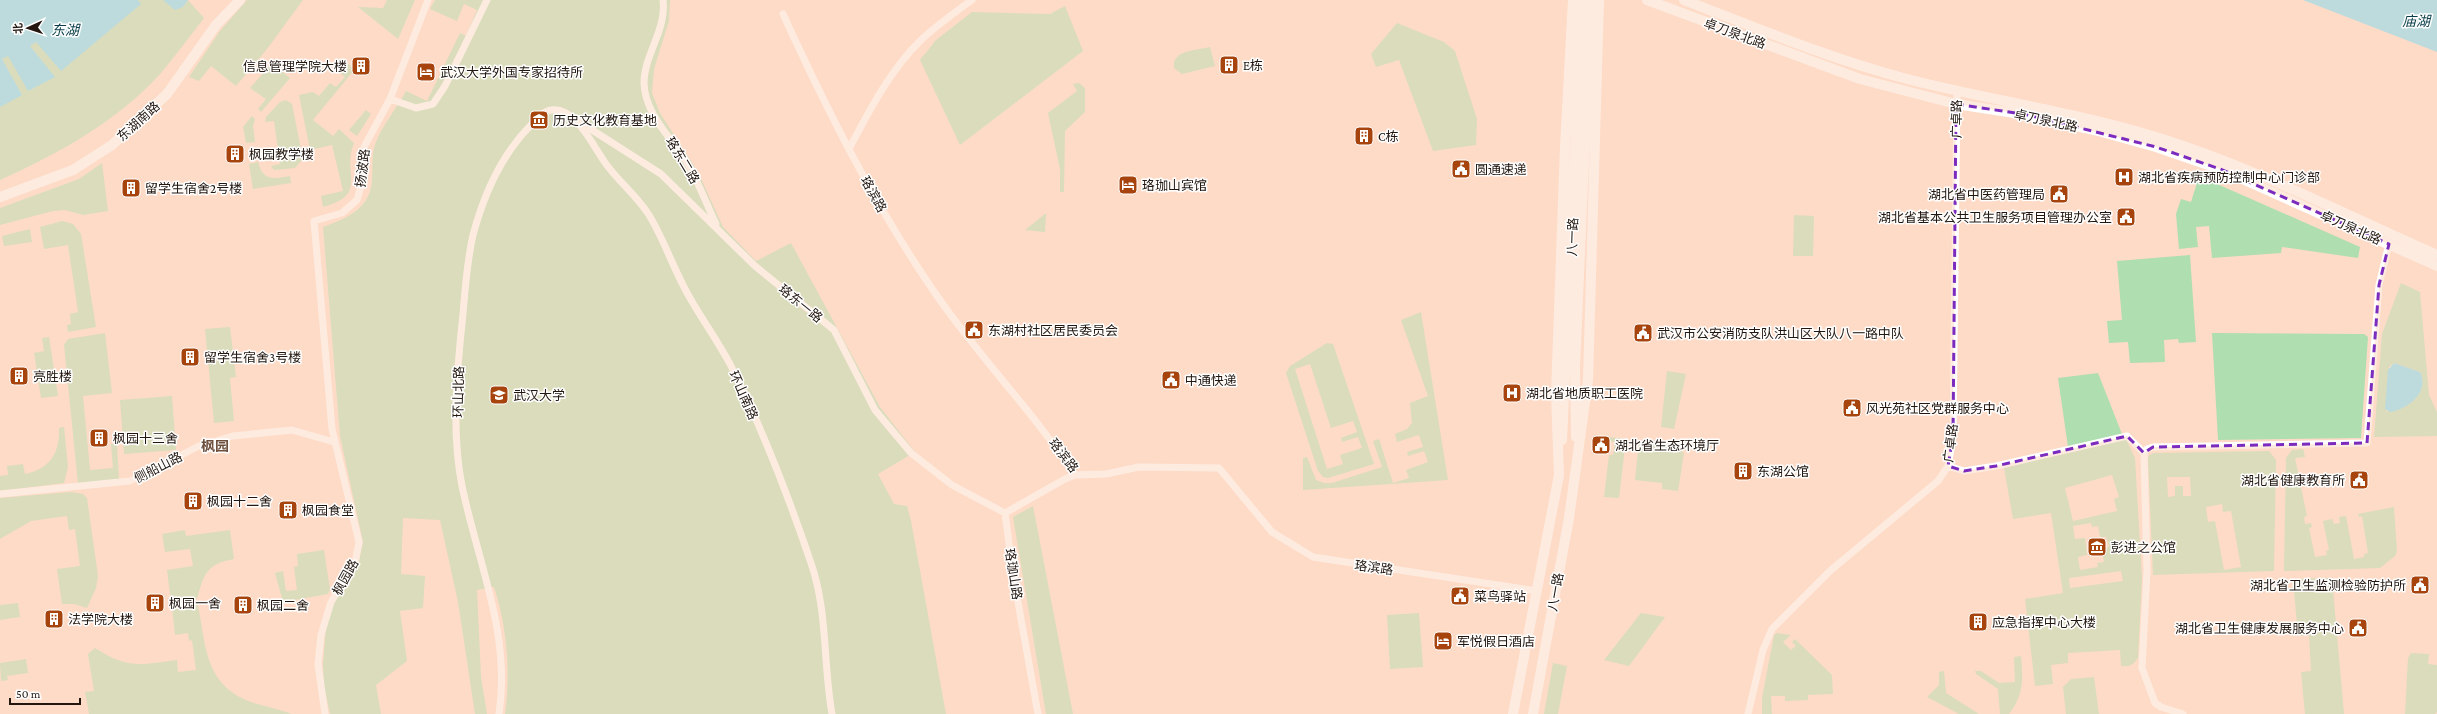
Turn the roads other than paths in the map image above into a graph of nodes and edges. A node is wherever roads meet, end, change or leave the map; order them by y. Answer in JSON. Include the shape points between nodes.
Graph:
{"nodes":[{"id":1,"x":240,"y":0,"type":"edge"},
{"id":2,"x":428,"y":0,"type":"edge"},
{"id":3,"x":487,"y":0,"type":"edge"},
{"id":4,"x":663,"y":0,"type":"edge"},
{"id":5,"x":972,"y":0,"type":"edge"},
{"id":6,"x":1573,"y":0,"type":"edge"},
{"id":7,"x":1582,"y":0,"type":"edge"},
{"id":8,"x":1591,"y":0,"type":"edge"},
{"id":9,"x":1599,"y":0,"type":"edge"},
{"id":10,"x":1647,"y":0,"type":"edge"},
{"id":11,"x":1684,"y":0,"type":"edge"},
{"id":12,"x":783,"y":14,"type":"dead end"},
{"id":13,"x":1957,"y":90,"type":"junction"},
{"id":14,"x":390,"y":99,"type":"junction"},
{"id":15,"x":1956,"y":104,"type":"junction"},
{"id":16,"x":568,"y":115,"type":"joint"},
{"id":17,"x":577,"y":121,"type":"junction"},
{"id":18,"x":1565,"y":147,"type":"junction"},
{"id":19,"x":1596,"y":148,"type":"junction"},
{"id":20,"x":849,"y":149,"type":"junction"},
{"id":21,"x":0,"y":196,"type":"edge"},
{"id":22,"x":718,"y":229,"type":"junction"},
{"id":23,"x":2389,"y":244,"type":"junction"},
{"id":24,"x":2437,"y":255,"type":"edge"},
{"id":25,"x":2437,"y":266,"type":"edge"},
{"id":26,"x":1571,"y":367,"type":"junction"},
{"id":27,"x":330,"y":417,"type":"joint"},
{"id":28,"x":332,"y":429,"type":"junction"},
{"id":29,"x":317,"y":437,"type":"junction"},
{"id":30,"x":334,"y":442,"type":"junction"},
{"id":31,"x":2144,"y":452,"type":"junction"},
{"id":32,"x":1948,"y":466,"type":"junction"},
{"id":33,"x":1576,"y":469,"type":"junction"},
{"id":34,"x":1075,"y":475,"type":"junction"},
{"id":35,"x":1558,"y":475,"type":"junction"},
{"id":36,"x":0,"y":494,"type":"edge"},
{"id":37,"x":1005,"y":513,"type":"junction"},
{"id":38,"x":1537,"y":591,"type":"junction"},
{"id":39,"x":325,"y":714,"type":"edge"},
{"id":40,"x":499,"y":714,"type":"edge"},
{"id":41,"x":832,"y":714,"type":"edge"},
{"id":42,"x":1038,"y":714,"type":"edge"},
{"id":43,"x":1513,"y":714,"type":"edge"},
{"id":44,"x":1533,"y":714,"type":"edge"},
{"id":45,"x":1748,"y":714,"type":"edge"},
{"id":46,"x":2183,"y":714,"type":"edge"}],
"edges":[{"from":1,"to":21,"type":"main road","name":"东湖南路","via":[[216,25],[168,94],[112,145],[73,170]]},
{"from":2,"to":14,"type":"street","name":"扬波路"},
{"from":3,"to":14,"type":"street","via":[[448,81],[434,104],[416,108]]},
{"from":4,"to":22,"type":"street","name":"珞东二路","via":[[662,20],[646,74],[646,94],[656,119],[688,165]]},
{"from":5,"to":20,"type":"street","via":[[936,26],[910,53],[881,92]]},
{"from":6,"to":18,"type":"main road","name":"八一路"},
{"from":7,"to":26,"type":"main road","name":"八一路"},
{"from":8,"to":26,"type":"main road","name":"八一路"},
{"from":9,"to":19,"type":"main road","name":"八一路"},
{"from":10,"to":15,"type":"main road","name":"卓刀泉北路","via":[[1836,71]]},
{"from":11,"to":13,"type":"main road","name":"卓刀泉北路","via":[[1864,67]]},
{"from":12,"to":20,"type":"street","name":"珞滨路"},
{"from":13,"to":15,"type":"street","name":"广卓路"},
{"from":13,"to":24,"type":"main road","name":"卓刀泉北路","via":[[2103,122],[2196,150],[2258,174]]},
{"from":14,"to":27,"type":"street","name":"扬波路","via":[[364,147],[361,186],[357,200],[342,213],[314,221],[328,366]]},
{"from":15,"to":23,"type":"main road","name":"卓刀泉北路","via":[[2028,115],[2156,147],[2220,169]]},
{"from":15,"to":32,"type":"street","name":"广卓路","via":[[1953,437]]},
{"from":16,"to":17,"type":"street","name":"珞东一路"},
{"from":16,"to":40,"type":"street","name":"环山北路","via":[[555,110],[546,112],[519,138],[506,156],[484,201],[472,241],[467,272],[457,386],[459,462],[462,487],[498,626],[502,678]]},
{"from":17,"to":22,"type":"street","name":"珞东一路","via":[[661,174]]},
{"from":17,"to":41,"type":"street","name":"环山南路","via":[[609,168],[647,212],[689,298],[730,364],[761,433],[817,583]]},
{"from":18,"to":19,"type":"main road"},
{"from":18,"to":35,"type":"main road","name":"八一路","via":[[1556,394]]},
{"from":19,"to":33,"type":"main road","name":"八一路","via":[[1590,357]]},
{"from":20,"to":34,"type":"street","name":"珞滨路","via":[[880,206],[935,293],[1052,440]]},
{"from":22,"to":37,"type":"street","name":"珞东一路","via":[[755,266],[834,330],[875,410],[911,453],[952,485]]},
{"from":23,"to":25,"type":"main road","name":"卓刀泉北路"},
{"from":23,"to":31,"type":"street","via":[[2379,285],[2367,443],[2153,447]]},
{"from":26,"to":33,"type":"main road","name":"八一路"},
{"from":26,"to":35,"type":"main road","name":"八一路"},
{"from":27,"to":28,"type":"street","name":"枫园路"},
{"from":28,"to":29,"type":"street"},
{"from":28,"to":30,"type":"street","name":"枫园路"},
{"from":29,"to":30,"type":"street","name":"侧船山路"},
{"from":29,"to":36,"type":"street","name":"侧船山路","via":[[287,429],[233,436],[199,446],[130,481]]},
{"from":30,"to":39,"type":"street","name":"枫园路","via":[[359,542],[355,563],[331,602],[321,636],[318,664]]},
{"from":31,"to":32,"type":"street","via":[[2127,436],[1978,469],[1960,470]]},
{"from":31,"to":46,"type":"street","via":[[2147,571],[2142,668],[2155,703]]},
{"from":32,"to":45,"type":"street","name":"广卓路","via":[[1932,487],[1831,570],[1772,629],[1763,650]]},
{"from":33,"to":44,"type":"main road","name":"八一路"},
{"from":34,"to":37,"type":"street"},
{"from":34,"to":38,"type":"street","name":"珞滨路","via":[[1106,474],[1139,467],[1219,468],[1272,532],[1313,557]]},
{"from":35,"to":38,"type":"main road","name":"八一路"},
{"from":37,"to":42,"type":"street","name":"珞珈山路"},
{"from":38,"to":43,"type":"main road","name":"八一路"}]}
